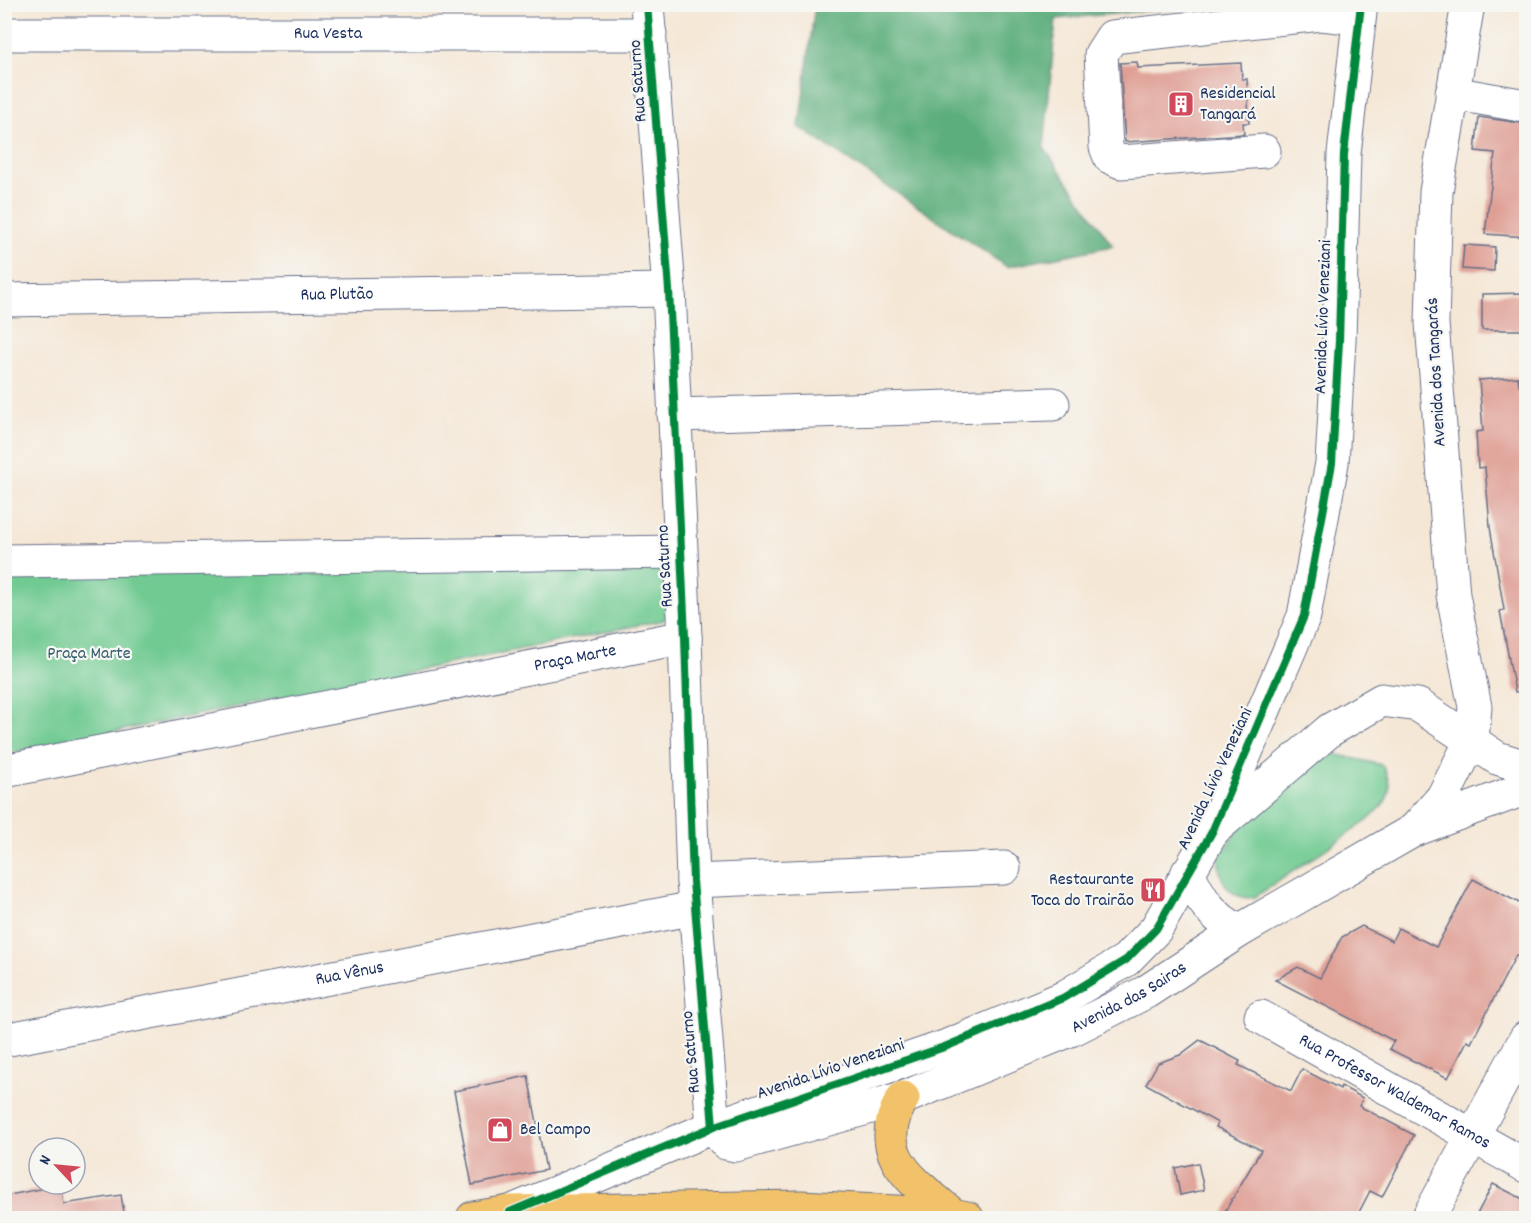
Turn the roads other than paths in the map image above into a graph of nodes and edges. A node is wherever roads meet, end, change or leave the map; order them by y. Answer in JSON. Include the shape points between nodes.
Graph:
{"nodes":[{"id":1,"x":1468,"y":4,"type":"edge"},
{"id":2,"x":1360,"y":11,"type":"edge"},
{"id":3,"x":649,"y":19,"type":"edge"},
{"id":4,"x":4,"y":34,"type":"edge"},
{"id":5,"x":1452,"y":93,"type":"junction"},
{"id":6,"x":1527,"y":106,"type":"edge"},
{"id":7,"x":1264,"y":151,"type":"dead end"},
{"id":8,"x":669,"y":290,"type":"junction"},
{"id":9,"x":4,"y":300,"type":"edge"},
{"id":10,"x":1053,"y":404,"type":"dead end"},
{"id":11,"x":674,"y":415,"type":"junction"},
{"id":12,"x":680,"y":552,"type":"junction"},
{"id":13,"x":4,"y":561,"type":"edge"},
{"id":14,"x":685,"y":637,"type":"junction"},
{"id":15,"x":1472,"y":739,"type":"junction"},
{"id":16,"x":1527,"y":767,"type":"edge"},
{"id":17,"x":4,"y":771,"type":"edge"},
{"id":18,"x":1527,"y":788,"type":"edge"},
{"id":19,"x":1414,"y":830,"type":"junction"},
{"id":20,"x":1212,"y":832,"type":"junction"},
{"id":21,"x":1004,"y":868,"type":"dead end"},
{"id":22,"x":1188,"y":872,"type":"junction"},
{"id":23,"x":694,"y":895,"type":"junction"},
{"id":24,"x":1239,"y":931,"type":"junction"},
{"id":25,"x":1261,"y":1017,"type":"dead end"},
{"id":26,"x":1527,"y":1038,"type":"edge"},
{"id":27,"x":4,"y":1040,"type":"edge"},
{"id":28,"x":903,"y":1098,"type":"junction"},
{"id":29,"x":713,"y":1126,"type":"junction"},
{"id":30,"x":1473,"y":1137,"type":"junction"},
{"id":31,"x":1527,"y":1166,"type":"edge"},
{"id":32,"x":510,"y":1212,"type":"junction"},
{"id":33,"x":960,"y":1217,"type":"edge"},
{"id":34,"x":473,"y":1218,"type":"edge"},
{"id":35,"x":1428,"y":1218,"type":"edge"}],
"edges":[{"from":1,"to":5,"type":"street","name":"Avenida dos Tangarás"},
{"from":2,"to":7,"type":"street","via":[[1112,38],[1105,45],[1101,54],[1106,147],[1110,157],[1121,162]]},
{"from":2,"to":20,"type":"street","name":"Avenida Lívio Veneziani","via":[[1344,154],[1332,463],[1304,616]]},
{"from":3,"to":4,"type":"street","name":"Rua Vesta"},
{"from":3,"to":8,"type":"street","name":"Rua Saturno"},
{"from":5,"to":6,"type":"street"},
{"from":5,"to":15,"type":"street","name":"Avenida dos Tangarás","via":[[1436,192],[1432,323],[1453,595],[1475,706]]},
{"from":8,"to":9,"type":"street","name":"Rua Plutão"},
{"from":8,"to":11,"type":"street","name":"Rua Saturno"},
{"from":10,"to":11,"type":"street"},
{"from":11,"to":12,"type":"street","name":"Rua Saturno"},
{"from":12,"to":13,"type":"street"},
{"from":12,"to":14,"type":"street","name":"Rua Saturno"},
{"from":14,"to":17,"type":"street","name":"Praça Marte"},
{"from":14,"to":23,"type":"street","name":"Rua Saturno"},
{"from":15,"to":16,"type":"street","via":[[1497,758]]},
{"from":15,"to":19,"type":"street","name":"Avenida dos Tangarás","via":[[1443,797]]},
{"from":15,"to":20,"type":"street","via":[[1418,705],[1382,700],[1311,745]]},
{"from":18,"to":19,"type":"street","name":"Avenida das Sairas"},
{"from":19,"to":24,"type":"street","name":"Avenida das Sairas"},
{"from":20,"to":22,"type":"street","name":"Avenida Lívio Veneziani"},
{"from":21,"to":23,"type":"street","name":"Rua Vênus"},
{"from":22,"to":24,"type":"street","via":[[1203,902],[1225,924]]},
{"from":22,"to":29,"type":"street","name":"Avenida Lívio Veneziani","via":[[1156,929],[1126,960],[1089,985],[947,1046]]},
{"from":23,"to":27,"type":"street","name":"Rua Vênus"},
{"from":23,"to":29,"type":"street","name":"Rua Saturno"},
{"from":24,"to":28,"type":"street","name":"Avenida das Sairas","via":[[1146,992],[1075,1028]]},
{"from":25,"to":30,"type":"street","name":"Rua Professor Waldemar Ramos"},
{"from":26,"to":30,"type":"street"},
{"from":28,"to":29,"type":"street","name":"Avenida das Sairas","via":[[736,1145],[726,1143]]},
{"from":28,"to":33,"type":"main road","via":[[892,1115],[889,1133],[902,1169]]},
{"from":29,"to":32,"type":"street","name":"Avenida Lívio Veneziani"},
{"from":30,"to":31,"type":"street","name":"Rua Professor Waldemar Ramos"},
{"from":30,"to":35,"type":"street"},
{"from":32,"to":33,"type":"main road","via":[[801,1207]]},
{"from":32,"to":34,"type":"main road"}]}
